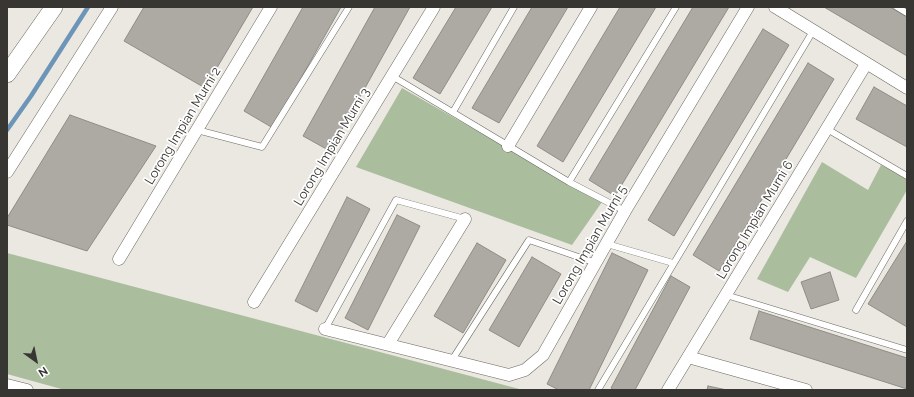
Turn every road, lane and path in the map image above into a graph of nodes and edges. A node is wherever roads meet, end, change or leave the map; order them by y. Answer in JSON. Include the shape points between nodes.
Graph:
{"nodes":[{"id":1,"x":54,"y":7,"type":"edge"},
{"id":2,"x":112,"y":7,"type":"edge"},
{"id":3,"x":271,"y":7,"type":"edge"},
{"id":4,"x":349,"y":7,"type":"edge"},
{"id":5,"x":434,"y":7,"type":"edge"},
{"id":6,"x":514,"y":7,"type":"edge"},
{"id":7,"x":591,"y":7,"type":"edge"},
{"id":8,"x":676,"y":7,"type":"edge"},
{"id":9,"x":748,"y":7,"type":"edge"},
{"id":10,"x":776,"y":7,"type":"edge"},
{"id":11,"x":897,"y":7,"type":"edge"},
{"id":12,"x":907,"y":13,"type":"edge"},
{"id":13,"x":813,"y":31,"type":"junction"},
{"id":14,"x":866,"y":64,"type":"junction"},
{"id":15,"x":7,"y":74,"type":"edge"},
{"id":16,"x":392,"y":76,"type":"junction"},
{"id":17,"x":907,"y":88,"type":"edge"},
{"id":18,"x":453,"y":112,"type":"junction"},
{"id":19,"x":827,"y":129,"type":"junction"},
{"id":20,"x":197,"y":130,"type":"junction"},
{"id":21,"x":508,"y":146,"type":"junction"},
{"id":22,"x":7,"y":172,"type":"edge"},
{"id":23,"x":907,"y":176,"type":"edge"},
{"id":24,"x":569,"y":182,"type":"junction"},
{"id":25,"x":625,"y":211,"type":"junction"},
{"id":26,"x":465,"y":219,"type":"joint"},
{"id":27,"x":907,"y":221,"type":"edge"},
{"id":28,"x":607,"y":244,"type":"junction"},
{"id":29,"x":120,"y":259,"type":"dead end"},
{"id":30,"x":596,"y":263,"type":"junction"},
{"id":31,"x":673,"y":263,"type":"junction"},
{"id":32,"x":726,"y":294,"type":"junction"},
{"id":33,"x":254,"y":302,"type":"dead end"},
{"id":34,"x":856,"y":310,"type":"dead end"},
{"id":35,"x":325,"y":328,"type":"joint"},
{"id":36,"x":388,"y":344,"type":"junction"},
{"id":37,"x":907,"y":350,"type":"edge"},
{"id":38,"x":688,"y":357,"type":"junction"},
{"id":39,"x":452,"y":360,"type":"junction"},
{"id":40,"x":7,"y":385,"type":"edge"},
{"id":41,"x":27,"y":390,"type":"edge"},
{"id":42,"x":598,"y":390,"type":"edge"},
{"id":43,"x":668,"y":390,"type":"edge"},
{"id":44,"x":806,"y":390,"type":"edge"}],
"edges":[{"from":1,"to":15,"type":"street"},
{"from":2,"to":22,"type":"street"},
{"from":3,"to":20,"type":"street","name":"Lorong Impian Murni 2"},
{"from":4,"to":20,"type":"lane","via":[[262,147]]},
{"from":5,"to":16,"type":"street","name":"Lorong Impian Murni 3"},
{"from":6,"to":18,"type":"lane"},
{"from":7,"to":21,"type":"street"},
{"from":8,"to":24,"type":"lane"},
{"from":9,"to":25,"type":"street","name":"Lorong Impian Murni 5"},
{"from":10,"to":13,"type":"street"},
{"from":11,"to":12,"type":"lane"},
{"from":13,"to":14,"type":"street"},
{"from":13,"to":31,"type":"lane"},
{"from":14,"to":17,"type":"street"},
{"from":14,"to":19,"type":"street","name":"Lorong Impian Murni 6"},
{"from":16,"to":18,"type":"lane"},
{"from":16,"to":33,"type":"street","name":"Lorong Impian Murni 3"},
{"from":18,"to":21,"type":"lane"},
{"from":19,"to":23,"type":"lane"},
{"from":19,"to":32,"type":"street","name":"Lorong Impian Murni 6"},
{"from":20,"to":29,"type":"street","name":"Lorong Impian Murni 2"},
{"from":21,"to":24,"type":"lane"},
{"from":24,"to":25,"type":"lane"},
{"from":25,"to":28,"type":"street","name":"Lorong Impian Murni 5"},
{"from":26,"to":35,"type":"lane","via":[[396,200]]},
{"from":26,"to":36,"type":"street"},
{"from":27,"to":34,"type":"lane"},
{"from":28,"to":30,"type":"street","name":"Lorong Impian Murni 5"},
{"from":28,"to":31,"type":"lane"},
{"from":30,"to":39,"type":"street","name":"Lorong Impian Murni 5","via":[[543,355],[525,370],[509,375]]},
{"from":30,"to":39,"type":"lane","via":[[529,240]]},
{"from":31,"to":42,"type":"lane"},
{"from":32,"to":37,"type":"lane"},
{"from":32,"to":38,"type":"street","name":"Lorong Impian Murni 6"},
{"from":35,"to":36,"type":"street","name":"Lorong Impian Murni 5"},
{"from":36,"to":39,"type":"street","name":"Lorong Impian Murni 5"},
{"from":38,"to":43,"type":"street","name":"Lorong Impian Murni 6"},
{"from":38,"to":44,"type":"street"},
{"from":40,"to":41,"type":"street"}]}
